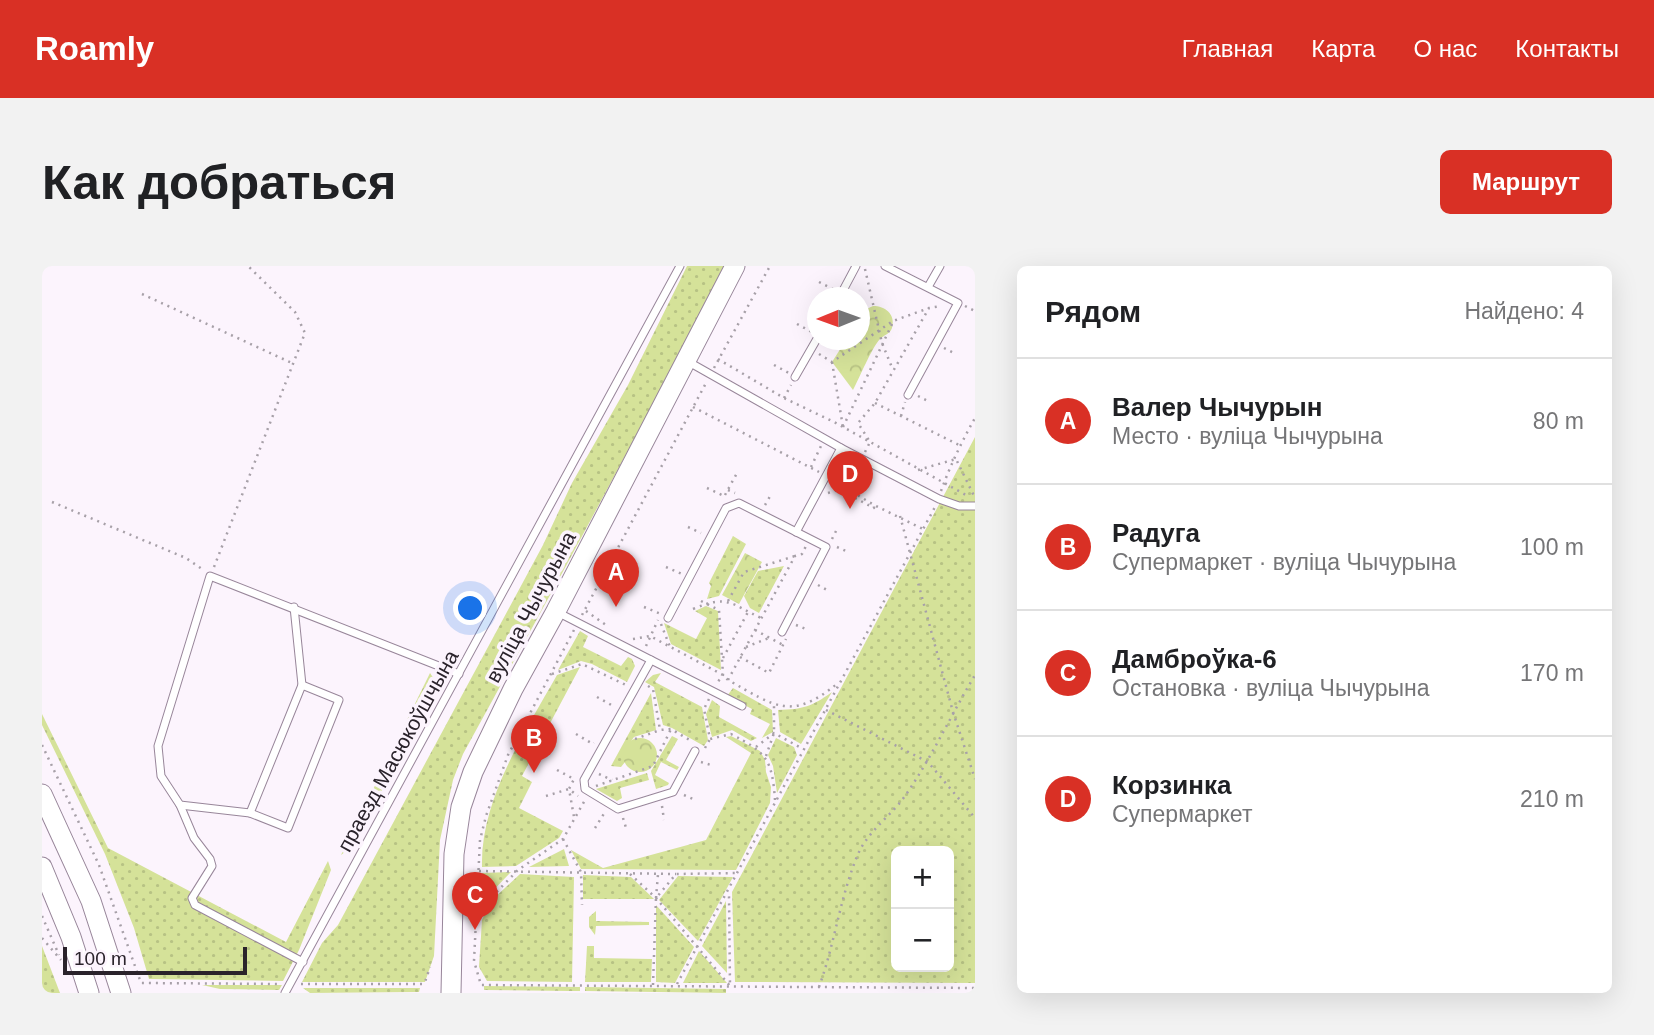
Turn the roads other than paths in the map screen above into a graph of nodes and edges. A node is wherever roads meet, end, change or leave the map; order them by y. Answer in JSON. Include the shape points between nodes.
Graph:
{"nodes":[{"id":1,"x":680,"y":266,"type":"edge"},
{"id":2,"x":735,"y":266,"type":"edge"},
{"id":3,"x":856,"y":266,"type":"edge"},
{"id":4,"x":885,"y":266,"type":"edge"},
{"id":5,"x":940,"y":266,"type":"edge"},
{"id":6,"x":845,"y":287,"type":"edge"},
{"id":7,"x":928,"y":287,"type":"junction"},
{"id":8,"x":810,"y":350,"type":"edge"},
{"id":9,"x":685,"y":360,"type":"junction"},
{"id":10,"x":795,"y":377,"type":"road end"},
{"id":11,"x":908,"y":396,"type":"road end"},
{"id":12,"x":841,"y":448,"type":"junction"},
{"id":13,"x":975,"y":506,"type":"edge"},
{"id":14,"x":796,"y":532,"type":"junction"},
{"id":15,"x":293,"y":607,"type":"junction"},
{"id":16,"x":556,"y":611,"type":"junction"},
{"id":17,"x":668,"y":618,"type":"dead end"},
{"id":18,"x":782,"y":632,"type":"dead end"},
{"id":19,"x":651,"y":660,"type":"junction"},
{"id":20,"x":459,"y":674,"type":"junction"},
{"id":21,"x":302,"y":685,"type":"junction"},
{"id":22,"x":743,"y":706,"type":"dead end"},
{"id":23,"x":694,"y":747,"type":"road end"},
{"id":24,"x":42,"y":794,"type":"edge"},
{"id":25,"x":180,"y":806,"type":"junction"},
{"id":26,"x":250,"y":813,"type":"junction"},
{"id":27,"x":42,"y":867,"type":"edge"},
{"id":28,"x":303,"y":962,"type":"junction"},
{"id":29,"x":89,"y":993,"type":"edge"},
{"id":30,"x":121,"y":993,"type":"edge"},
{"id":31,"x":285,"y":993,"type":"edge"},
{"id":32,"x":451,"y":993,"type":"edge"}],
"edges":[{"from":1,"to":20,"type":"lane","name":"праезд Масюкоўшчына"},
{"from":2,"to":9,"type":"main road","name":"вуліца Чычурына"},
{"from":3,"to":6,"type":"lane"},
{"from":4,"to":7,"type":"lane"},
{"from":5,"to":7,"type":"lane"},
{"from":7,"to":11,"type":"lane","via":[[958,303]]},
{"from":8,"to":10,"type":"lane"},
{"from":9,"to":12,"type":"lane"},
{"from":9,"to":16,"type":"main road","name":"вуліца Чычурына"},
{"from":12,"to":13,"type":"lane","via":[[939,499]]},
{"from":12,"to":14,"type":"lane","via":[[830,479]]},
{"from":14,"to":17,"type":"lane","via":[[738,503],[726,508]]},
{"from":14,"to":18,"type":"lane","via":[[827,547]]},
{"from":15,"to":20,"type":"lane"},
{"from":15,"to":21,"type":"lane"},
{"from":15,"to":25,"type":"lane","via":[[210,576],[158,746],[161,776]]},
{"from":16,"to":19,"type":"lane"},
{"from":16,"to":32,"type":"main road","name":"вуліца Чычурына","via":[[492,732],[461,807],[452,874]]},
{"from":19,"to":22,"type":"lane"},
{"from":19,"to":23,"type":"lane","via":[[584,780],[585,789],[618,809],[673,792]]},
{"from":20,"to":28,"type":"lane","name":"праезд Масюкоўшчына"},
{"from":21,"to":26,"type":"lane"},
{"from":21,"to":26,"type":"lane","via":[[339,700],[314,764],[288,828]]},
{"from":24,"to":30,"type":"main road","via":[[91,901]]},
{"from":25,"to":26,"type":"lane"},
{"from":25,"to":28,"type":"lane","via":[[212,866],[192,898],[195,905]]},
{"from":27,"to":29,"type":"main road"},
{"from":28,"to":31,"type":"lane","name":"праезд Масюкоўшчына"}]}
